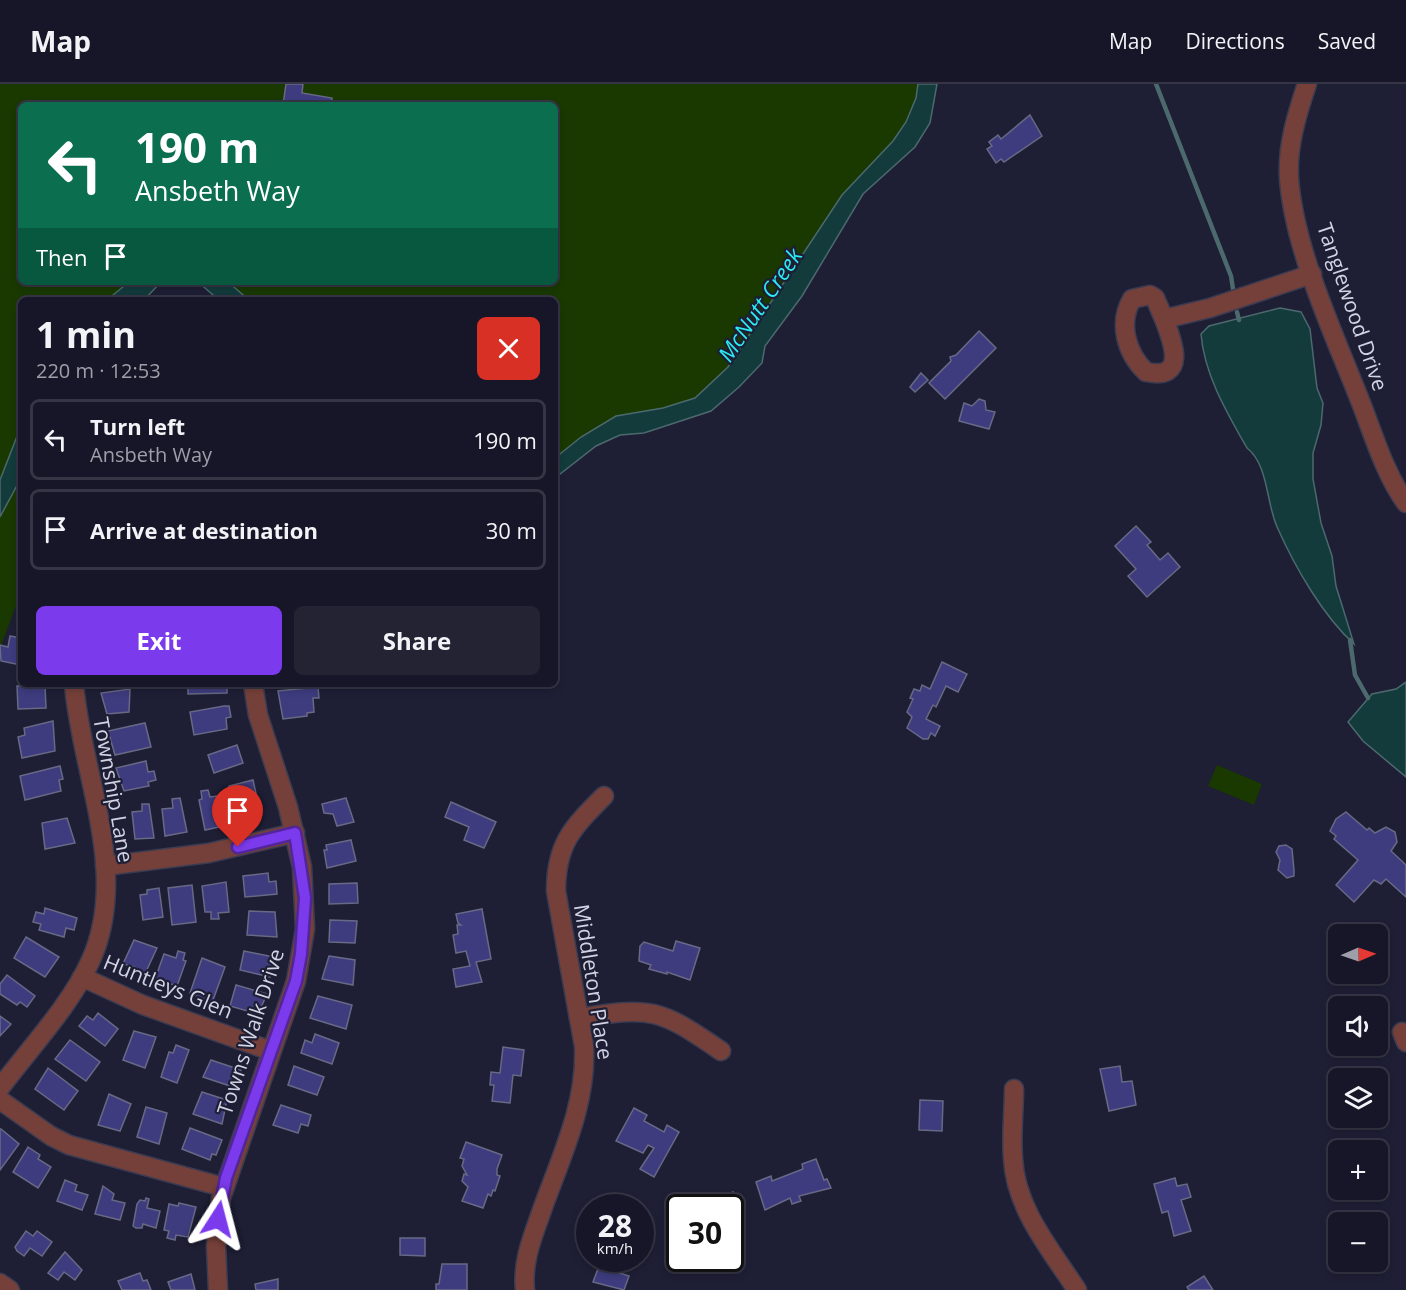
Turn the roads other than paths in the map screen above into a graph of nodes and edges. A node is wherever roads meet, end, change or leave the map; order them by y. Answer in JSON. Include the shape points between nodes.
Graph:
{"nodes":[{"id":1,"x":1307,"y":84,"type":"edge"},
{"id":2,"x":1312,"y":274,"type":"junction"},
{"id":3,"x":1164,"y":319,"type":"dead end"},
{"id":4,"x":1406,"y":503,"type":"edge"},
{"id":5,"x":74,"y":687,"type":"edge"},
{"id":6,"x":254,"y":687,"type":"edge"},
{"id":7,"x":604,"y":796,"type":"dead end"},
{"id":8,"x":295,"y":833,"type":"junction"},
{"id":9,"x":105,"y":866,"type":"junction"},
{"id":10,"x":82,"y":976,"type":"junction"},
{"id":11,"x":579,"y":1018,"type":"junction"},
{"id":12,"x":722,"y":1050,"type":"dead end"},
{"id":13,"x":271,"y":1051,"type":"junction"},
{"id":14,"x":0,"y":1088,"type":"edge"},
{"id":15,"x":1014,"y":1089,"type":"dead end"},
{"id":16,"x":0,"y":1100,"type":"edge"},
{"id":17,"x":223,"y":1187,"type":"junction"},
{"id":18,"x":0,"y":1283,"type":"edge"},
{"id":19,"x":10,"y":1290,"type":"edge"},
{"id":20,"x":218,"y":1290,"type":"edge"},
{"id":21,"x":525,"y":1290,"type":"edge"},
{"id":22,"x":1077,"y":1290,"type":"edge"}],
"edges":[{"from":1,"to":2,"type":"street","name":"Tanglewood Drive","via":[[1292,135],[1289,177]]},
{"from":2,"to":3,"type":"street"},
{"from":2,"to":4,"type":"street","name":"Tanglewood Drive","via":[[1383,458]]},
{"from":5,"to":9,"type":"street","name":"Township Lane"},
{"from":6,"to":8,"type":"street","name":"Towns Walk Drive","via":[[258,715]]},
{"from":7,"to":11,"type":"street","name":"Middleton Place","via":[[565,841],[556,872]]},
{"from":8,"to":9,"type":"street","via":[[209,853]]},
{"from":8,"to":13,"type":"street","name":"Towns Walk Drive","via":[[302,867],[305,929],[296,981]]},
{"from":9,"to":10,"type":"street","name":"Township Lane","via":[[105,908],[90,962]]},
{"from":10,"to":13,"type":"street","name":"Huntleys Glen","via":[[143,1005]]},
{"from":10,"to":14,"type":"street","name":"Township Lane"},
{"from":11,"to":12,"type":"street","via":[[621,1011],[656,1013],[680,1022]]},
{"from":11,"to":21,"type":"street","name":"Middleton Place","via":[[584,1046],[583,1089],[526,1255]]},
{"from":13,"to":17,"type":"street","name":"Towns Walk Drive"},
{"from":15,"to":22,"type":"street","via":[[1016,1179],[1034,1222]]},
{"from":16,"to":17,"type":"street","via":[[69,1145]]},
{"from":17,"to":20,"type":"street","name":"Towns Walk Drive","via":[[216,1246]]},
{"from":18,"to":19,"type":"street"}]}
